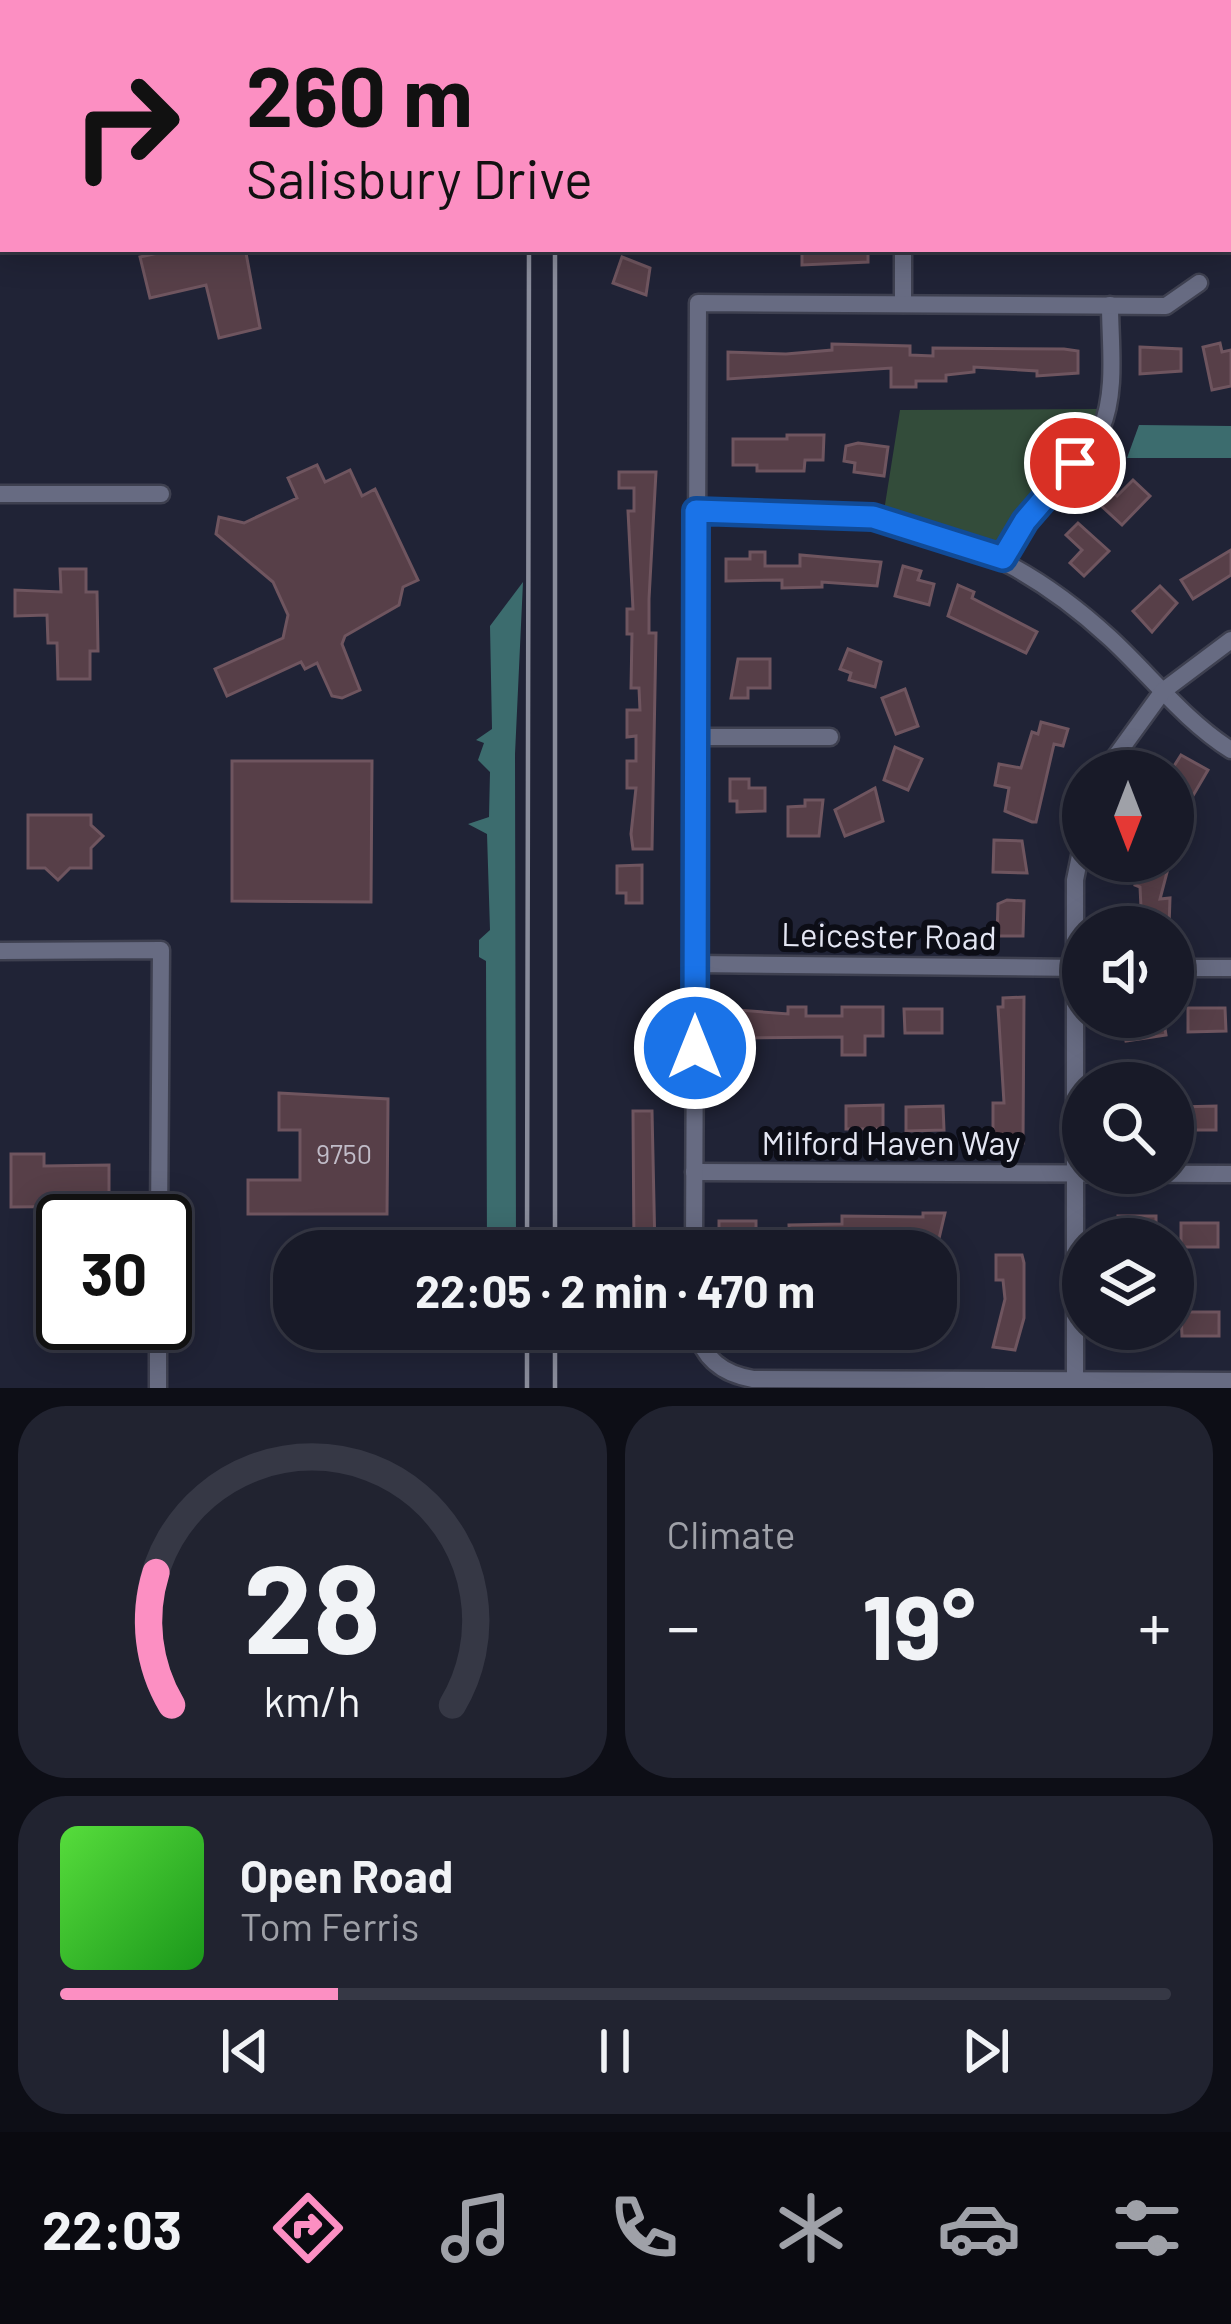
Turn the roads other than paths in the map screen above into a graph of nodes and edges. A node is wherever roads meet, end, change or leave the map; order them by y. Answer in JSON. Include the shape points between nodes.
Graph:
{"nodes":[{"id":1,"x":903,"y":252,"type":"edge"},
{"id":2,"x":1199,"y":283,"type":"dead end"},
{"id":3,"x":903,"y":304,"type":"junction"},
{"id":4,"x":1110,"y":305,"type":"junction"},
{"id":5,"x":0,"y":494,"type":"edge"},
{"id":6,"x":161,"y":494,"type":"dead end"},
{"id":7,"x":696,"y":511,"type":"junction"},
{"id":8,"x":1003,"y":558,"type":"junction"},
{"id":9,"x":1231,"y":640,"type":"edge"},
{"id":10,"x":1163,"y":691,"type":"junction"},
{"id":11,"x":696,"y":737,"type":"junction"},
{"id":12,"x":830,"y":737,"type":"dead end"},
{"id":13,"x":1121,"y":750,"type":"edge"},
{"id":14,"x":1231,"y":750,"type":"edge"},
{"id":15,"x":0,"y":951,"type":"edge"},
{"id":16,"x":695,"y":964,"type":"junction"},
{"id":17,"x":1062,"y":968,"type":"edge"},
{"id":18,"x":1194,"y":968,"type":"edge"},
{"id":19,"x":1231,"y":968,"type":"edge"},
{"id":20,"x":694,"y":1172,"type":"junction"},
{"id":21,"x":1062,"y":1174,"type":"edge"},
{"id":22,"x":1194,"y":1174,"type":"edge"},
{"id":23,"x":1231,"y":1174,"type":"edge"},
{"id":24,"x":159,"y":1194,"type":"edge"},
{"id":25,"x":1076,"y":1194,"type":"edge"},
{"id":26,"x":694,"y":1230,"type":"edge"},
{"id":27,"x":158,"y":1350,"type":"edge"},
{"id":28,"x":705,"y":1350,"type":"edge"},
{"id":29,"x":1231,"y":1381,"type":"edge"},
{"id":30,"x":1076,"y":1384,"type":"edge"},
{"id":31,"x":158,"y":1388,"type":"edge"}],
"edges":[{"from":1,"to":3,"type":"street"},
{"from":2,"to":4,"type":"street","via":[[1166,306]]},
{"from":3,"to":4,"type":"street"},
{"from":3,"to":7,"type":"street","via":[[698,303]]},
{"from":4,"to":8,"type":"street","via":[[1110,392],[1100,430]]},
{"from":5,"to":6,"type":"street"},
{"from":7,"to":8,"type":"street","via":[[873,517]]},
{"from":7,"to":11,"type":"street"},
{"from":8,"to":10,"type":"street","via":[[1062,597]]},
{"from":9,"to":10,"type":"street"},
{"from":10,"to":13,"type":"street"},
{"from":10,"to":14,"type":"street"},
{"from":11,"to":12,"type":"street"},
{"from":11,"to":16,"type":"street"},
{"from":15,"to":24,"type":"street","via":[[161,950]]},
{"from":16,"to":17,"type":"street","name":"Leicester Road"},
{"from":16,"to":20,"type":"street"},
{"from":18,"to":19,"type":"street"},
{"from":20,"to":21,"type":"street","name":"Milford Haven Way"},
{"from":20,"to":26,"type":"street"},
{"from":22,"to":23,"type":"street","name":"Milford Haven Way"},
{"from":25,"to":30,"type":"street"},
{"from":27,"to":31,"type":"street"},
{"from":28,"to":30,"type":"street","via":[[728,1373],[753,1379]]},
{"from":29,"to":30,"type":"street"}]}
